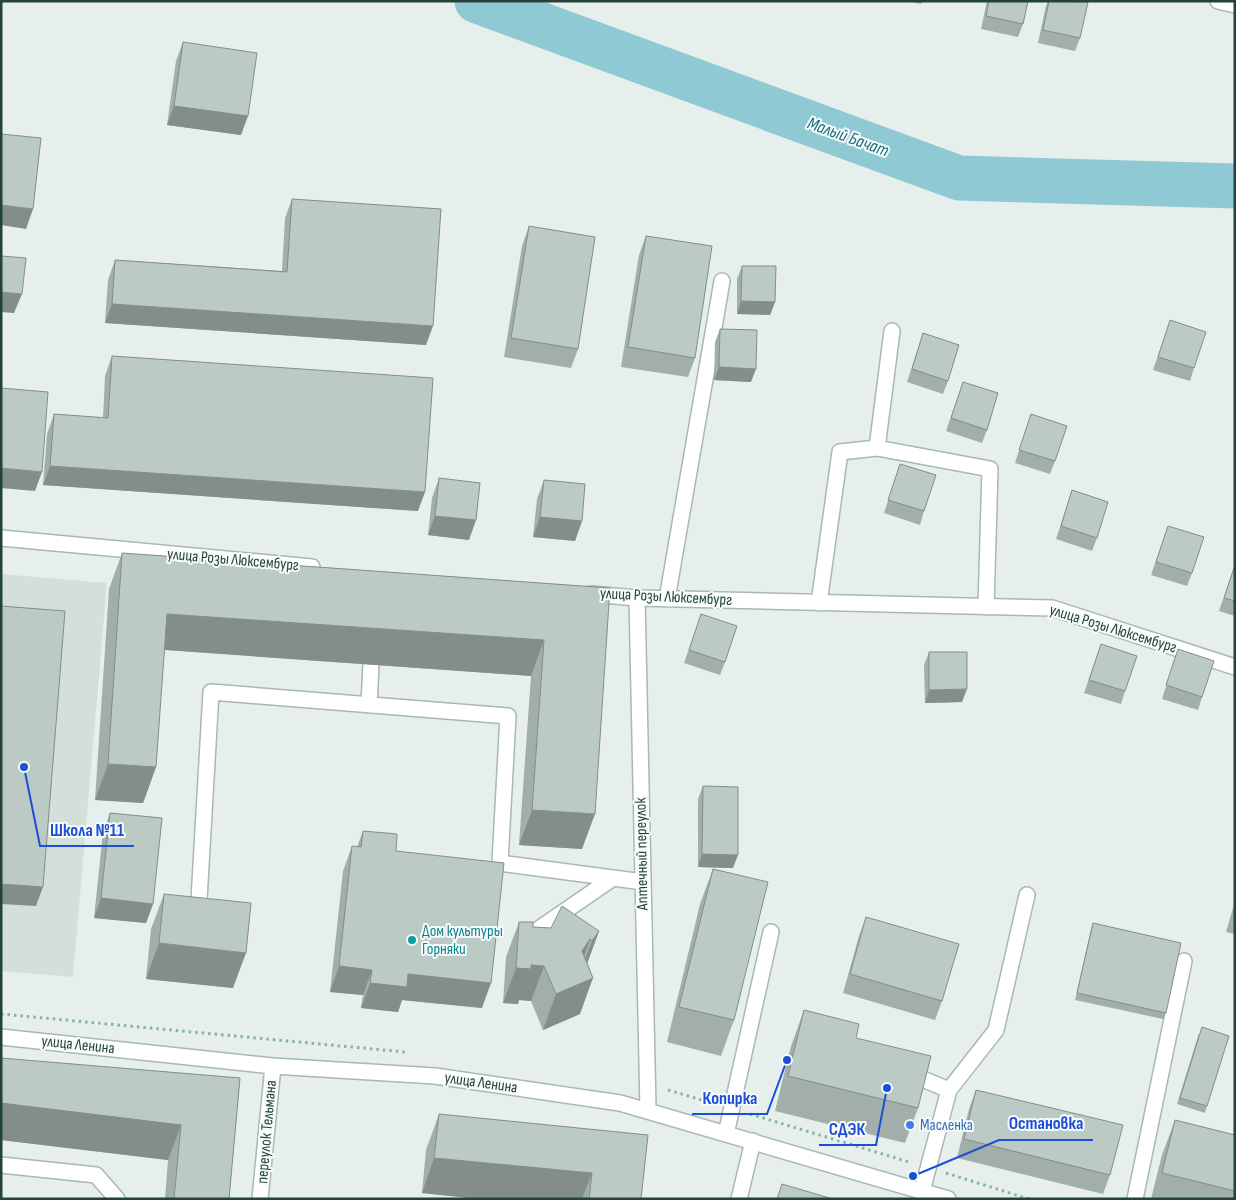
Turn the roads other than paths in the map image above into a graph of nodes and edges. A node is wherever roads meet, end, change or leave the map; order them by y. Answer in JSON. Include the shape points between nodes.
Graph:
{"nodes":[{"id":1,"x":1218,"y":1,"type":"edge"},
{"id":2,"x":1235,"y":5,"type":"edge"},
{"id":3,"x":722,"y":281,"type":"dead end"},
{"id":4,"x":892,"y":331,"type":"dead end"},
{"id":5,"x":877,"y":448,"type":"junction"},
{"id":6,"x":1,"y":538,"type":"edge"},
{"id":7,"x":326,"y":568,"type":"edge"},
{"id":8,"x":579,"y":592,"type":"edge"},
{"id":9,"x":637,"y":598,"type":"junction"},
{"id":10,"x":667,"y":599,"type":"junction"},
{"id":11,"x":819,"y":603,"type":"junction"},
{"id":12,"x":986,"y":607,"type":"junction"},
{"id":13,"x":371,"y":664,"type":"dead end"},
{"id":14,"x":1235,"y":668,"type":"edge"},
{"id":15,"x":369,"y":705,"type":"junction"},
{"id":16,"x":613,"y":878,"type":"junction"},
{"id":17,"x":643,"y":882,"type":"junction"},
{"id":18,"x":1028,"y":895,"type":"dead end"},
{"id":19,"x":199,"y":900,"type":"edge"},
{"id":20,"x":536,"y":931,"type":"edge"},
{"id":21,"x":771,"y":932,"type":"dead end"},
{"id":22,"x":1184,"y":961,"type":"dead end"},
{"id":23,"x":1,"y":1036,"type":"edge"},
{"id":24,"x":273,"y":1066,"type":"junction"},
{"id":25,"x":894,"y":1067,"type":"edge"},
{"id":26,"x":949,"y":1090,"type":"junction"},
{"id":27,"x":648,"y":1110,"type":"junction"},
{"id":28,"x":726,"y":1134,"type":"junction"},
{"id":29,"x":753,"y":1141,"type":"junction"},
{"id":30,"x":1,"y":1165,"type":"edge"},
{"id":31,"x":934,"y":1196,"type":"edge"},
{"id":32,"x":117,"y":1199,"type":"edge"},
{"id":33,"x":260,"y":1199,"type":"edge"},
{"id":34,"x":739,"y":1199,"type":"edge"},
{"id":35,"x":1135,"y":1199,"type":"edge"}],
"edges":[{"from":1,"to":2,"type":"street"},
{"from":3,"to":10,"type":"street"},
{"from":4,"to":5,"type":"street"},
{"from":5,"to":11,"type":"street","via":[[840,452]]},
{"from":5,"to":12,"type":"street","via":[[990,469]]},
{"from":6,"to":7,"type":"street","name":"улица Розы Люксембург"},
{"from":8,"to":9,"type":"street","name":"улица Розы Люксембург"},
{"from":9,"to":10,"type":"street","name":"улица Розы Люксембург"},
{"from":9,"to":17,"type":"street","name":"Аптечный переулок"},
{"from":10,"to":11,"type":"street","name":"улица Розы Люксембург"},
{"from":11,"to":12,"type":"street","name":"улица Розы Люксембург"},
{"from":12,"to":14,"type":"street","name":"улица Розы Люксембург","via":[[1052,608]]},
{"from":13,"to":15,"type":"street"},
{"from":15,"to":16,"type":"street","via":[[508,716],[500,863]]},
{"from":15,"to":19,"type":"street","via":[[211,692]]},
{"from":16,"to":17,"type":"street"},
{"from":16,"to":20,"type":"street"},
{"from":17,"to":27,"type":"street","name":"Аптечный переулок"},
{"from":18,"to":26,"type":"street","via":[[996,1030]]},
{"from":21,"to":28,"type":"street"},
{"from":22,"to":35,"type":"street"},
{"from":23,"to":24,"type":"street","name":"улица Ленина"},
{"from":24,"to":27,"type":"street","name":"улица Ленина","via":[[435,1076]]},
{"from":24,"to":33,"type":"street","name":"переулок Тельмана"},
{"from":25,"to":26,"type":"street"},
{"from":26,"to":31,"type":"street"},
{"from":27,"to":28,"type":"street","name":"улица Ленина"},
{"from":28,"to":29,"type":"street","name":"улица Ленина"},
{"from":29,"to":31,"type":"street","name":"улица Ленина"},
{"from":29,"to":34,"type":"street"},
{"from":30,"to":32,"type":"street","via":[[96,1176]]}]}
